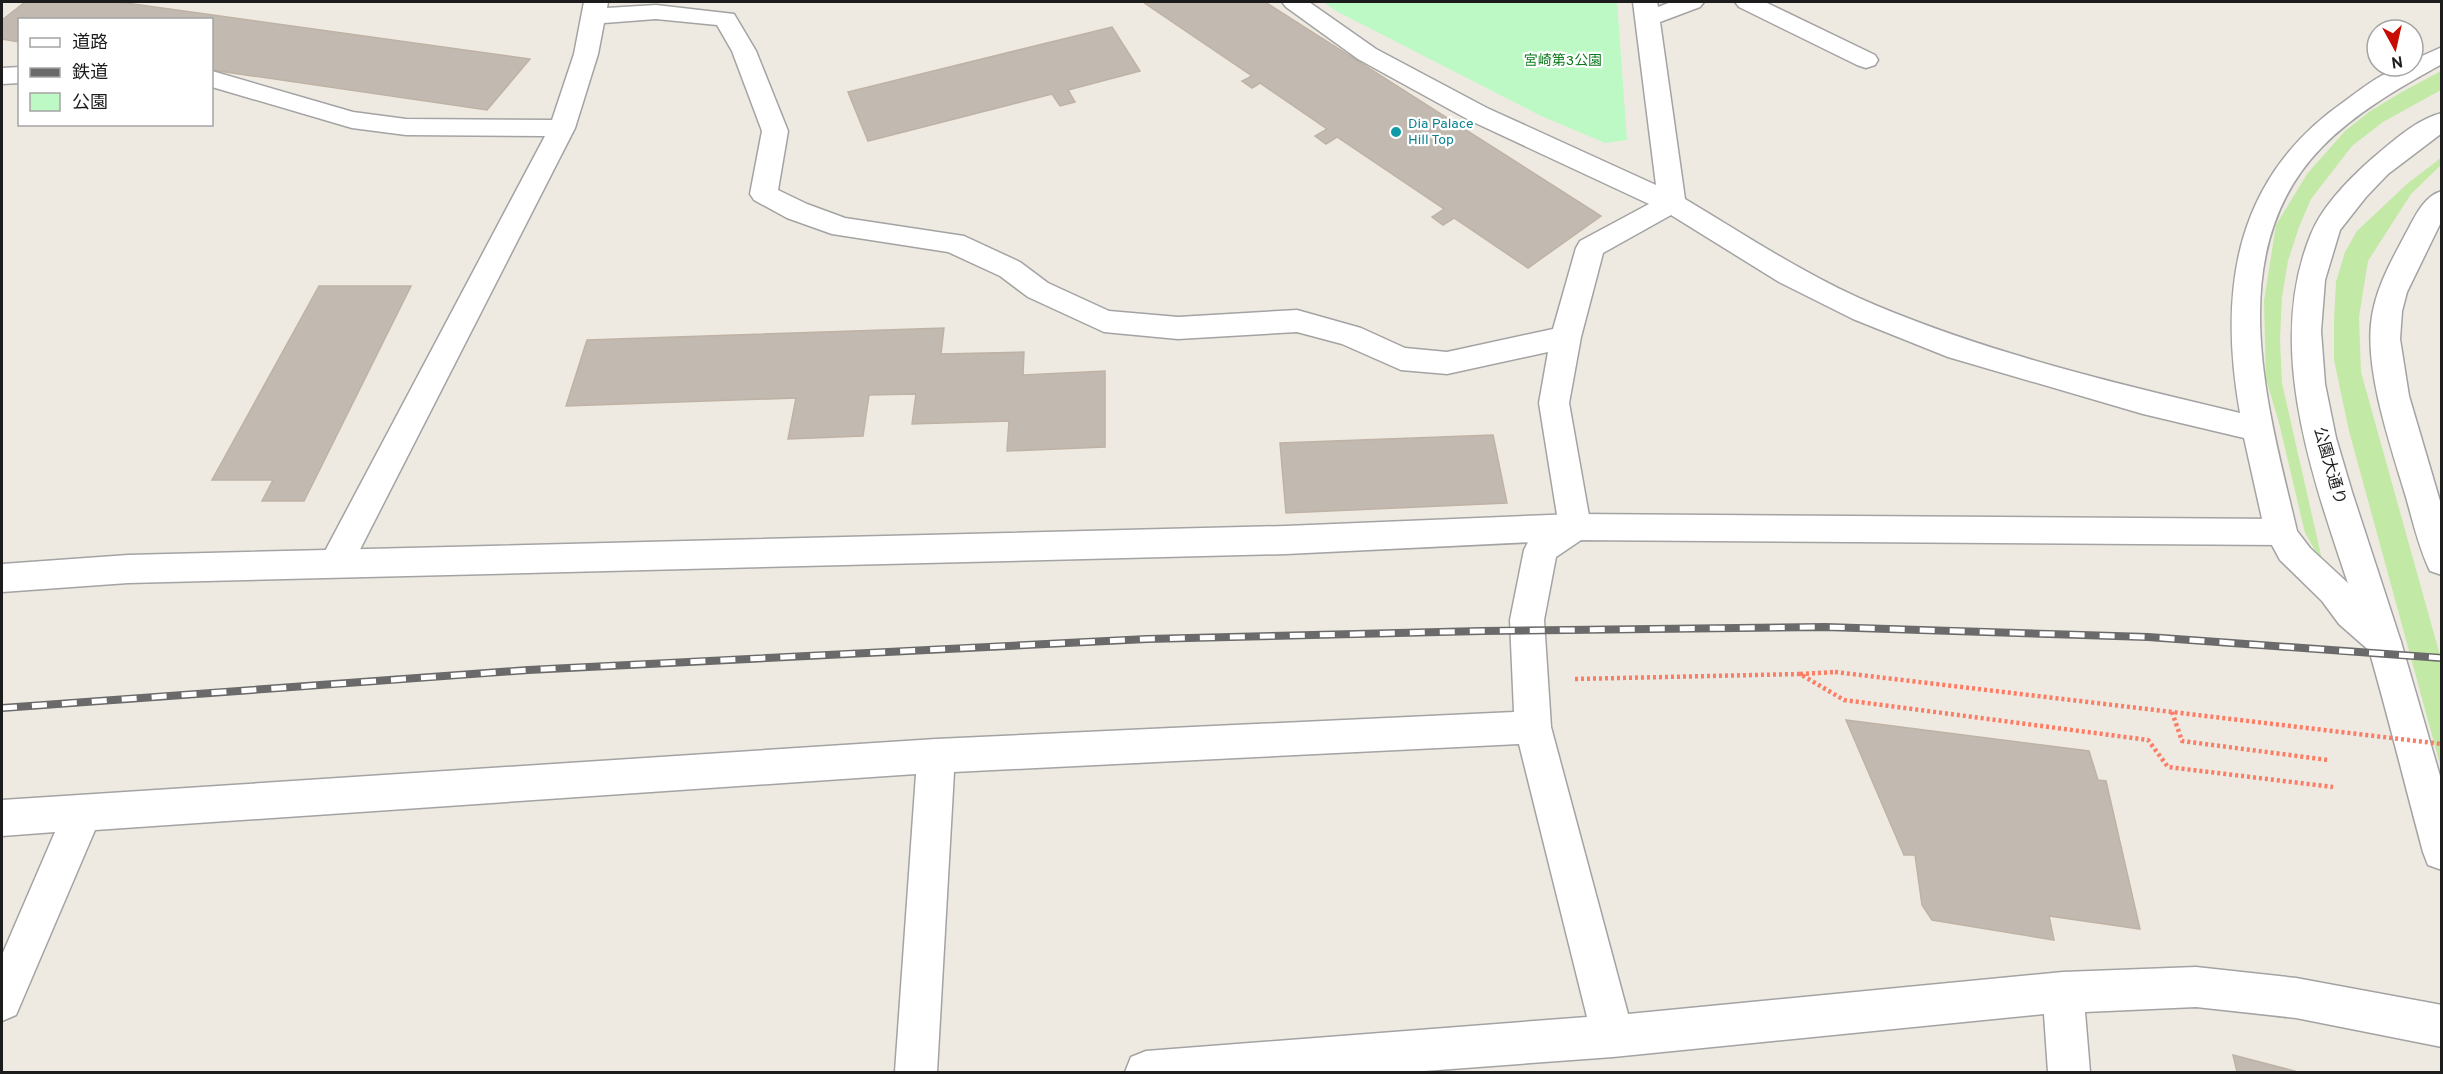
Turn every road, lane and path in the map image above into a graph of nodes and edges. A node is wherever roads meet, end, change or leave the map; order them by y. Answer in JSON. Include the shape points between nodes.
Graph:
{"nodes":[{"id":1,"x":1294,"y":2,"type":"edge"},
{"id":2,"x":1692,"y":2,"type":"edge"},
{"id":3,"x":1747,"y":2,"type":"edge"},
{"id":4,"x":595,"y":9,"type":"edge"},
{"id":5,"x":1646,"y":10,"type":"edge"},
{"id":6,"x":2442,"y":54,"type":"edge"},
{"id":7,"x":1866,"y":60,"type":"dead end"},
{"id":8,"x":18,"y":75,"type":"edge"},
{"id":9,"x":2,"y":76,"type":"edge"},
{"id":10,"x":213,"y":79,"type":"edge"},
{"id":11,"x":2442,"y":121,"type":"edge"},
{"id":12,"x":562,"y":128,"type":"junction"},
{"id":13,"x":2442,"y":200,"type":"edge"},
{"id":14,"x":1672,"y":203,"type":"junction"},
{"id":15,"x":1566,"y":337,"type":"junction"},
{"id":16,"x":2259,"y":429,"type":"junction"},
{"id":17,"x":1575,"y":527,"type":"junction"},
{"id":18,"x":2281,"y":532,"type":"junction"},
{"id":19,"x":2442,"y":561,"type":"edge"},
{"id":20,"x":336,"y":563,"type":"junction"},
{"id":21,"x":2,"y":578,"type":"edge"},
{"id":22,"x":2384,"y":642,"type":"junction"},
{"id":23,"x":1800,"y":674,"type":"junction"},
{"id":24,"x":1530,"y":681,"type":"junction"},
{"id":25,"x":2172,"y":712,"type":"junction"},
{"id":26,"x":1533,"y":727,"type":"junction"},
{"id":27,"x":2442,"y":744,"type":"edge"},
{"id":28,"x":936,"y":756,"type":"junction"},
{"id":29,"x":2328,"y":760,"type":"dead end"},
{"id":30,"x":2333,"y":787,"type":"dead end"},
{"id":31,"x":83,"y":812,"type":"junction"},
{"id":32,"x":2,"y":818,"type":"edge"},
{"id":33,"x":2442,"y":852,"type":"edge"},
{"id":34,"x":2063,"y":992,"type":"junction"},
{"id":35,"x":2,"y":1001,"type":"edge"},
{"id":36,"x":2442,"y":1026,"type":"edge"},
{"id":37,"x":1613,"y":1036,"type":"junction"},
{"id":38,"x":916,"y":1072,"type":"edge"},
{"id":39,"x":1146,"y":1072,"type":"edge"},
{"id":40,"x":2069,"y":1072,"type":"edge"}],
"edges":[{"from":1,"to":14,"type":"street","via":[[1397,71],[1478,114]]},
{"from":2,"to":5,"type":"street"},
{"from":3,"to":7,"type":"street"},
{"from":4,"to":12,"type":"street","via":[[586,54]]},
{"from":4,"to":15,"type":"street","via":[[725,19],[744,51],[775,130],[764,194],[842,227],[954,243],[1104,321],[1178,328],[1297,321],[1351,336],[1401,359],[1447,363]]},
{"from":5,"to":14,"type":"street"},
{"from":6,"to":16,"type":"street","via":[[2377,90],[2337,121],[2299,157],[2258,225],[2246,285],[2244,329],[2250,390]]},
{"from":8,"to":9,"type":"street"},
{"from":10,"to":12,"type":"street","via":[[362,122],[406,127]]},
{"from":11,"to":22,"type":"street","name":"公園大通り","via":[[2368,175],[2341,209],[2325,231],[2307,306],[2305,342],[2317,422]]},
{"from":12,"to":20,"type":"street"},
{"from":13,"to":19,"type":"street","via":[[2401,267],[2387,313],[2388,368],[2412,467]]},
{"from":14,"to":15,"type":"street","via":[[1590,248]]},
{"from":14,"to":16,"type":"street","via":[[1789,275],[1884,320],[1959,349],[2143,402]]},
{"from":15,"to":17,"type":"street","via":[[1554,403]]},
{"from":16,"to":18,"type":"street"},
{"from":17,"to":18,"type":"street"},
{"from":17,"to":20,"type":"street","via":[[1286,540]]},
{"from":17,"to":24,"type":"street","via":[[1541,550],[1527,620]]},
{"from":18,"to":22,"type":"street","via":[[2300,562]]},
{"from":20,"to":21,"type":"street","via":[[128,569]]},
{"from":22,"to":33,"type":"street","name":"公園大通り"},
{"from":23,"to":24,"type":"path"},
{"from":23,"to":25,"type":"path","bridge":true,"via":[[1835,672]]},
{"from":23,"to":30,"type":"path","via":[[1844,700],[2148,740],[2168,766]]},
{"from":24,"to":26,"type":"street"},
{"from":25,"to":27,"type":"path","bridge":true},
{"from":25,"to":29,"type":"path","via":[[2182,741]]},
{"from":26,"to":28,"type":"street"},
{"from":26,"to":37,"type":"street"},
{"from":28,"to":31,"type":"street"},
{"from":28,"to":38,"type":"street"},
{"from":31,"to":32,"type":"street"},
{"from":31,"to":35,"type":"street"},
{"from":34,"to":36,"type":"street","via":[[2196,987],[2296,998]]},
{"from":34,"to":37,"type":"street"},
{"from":34,"to":40,"type":"street"},
{"from":37,"to":39,"type":"street"}]}
